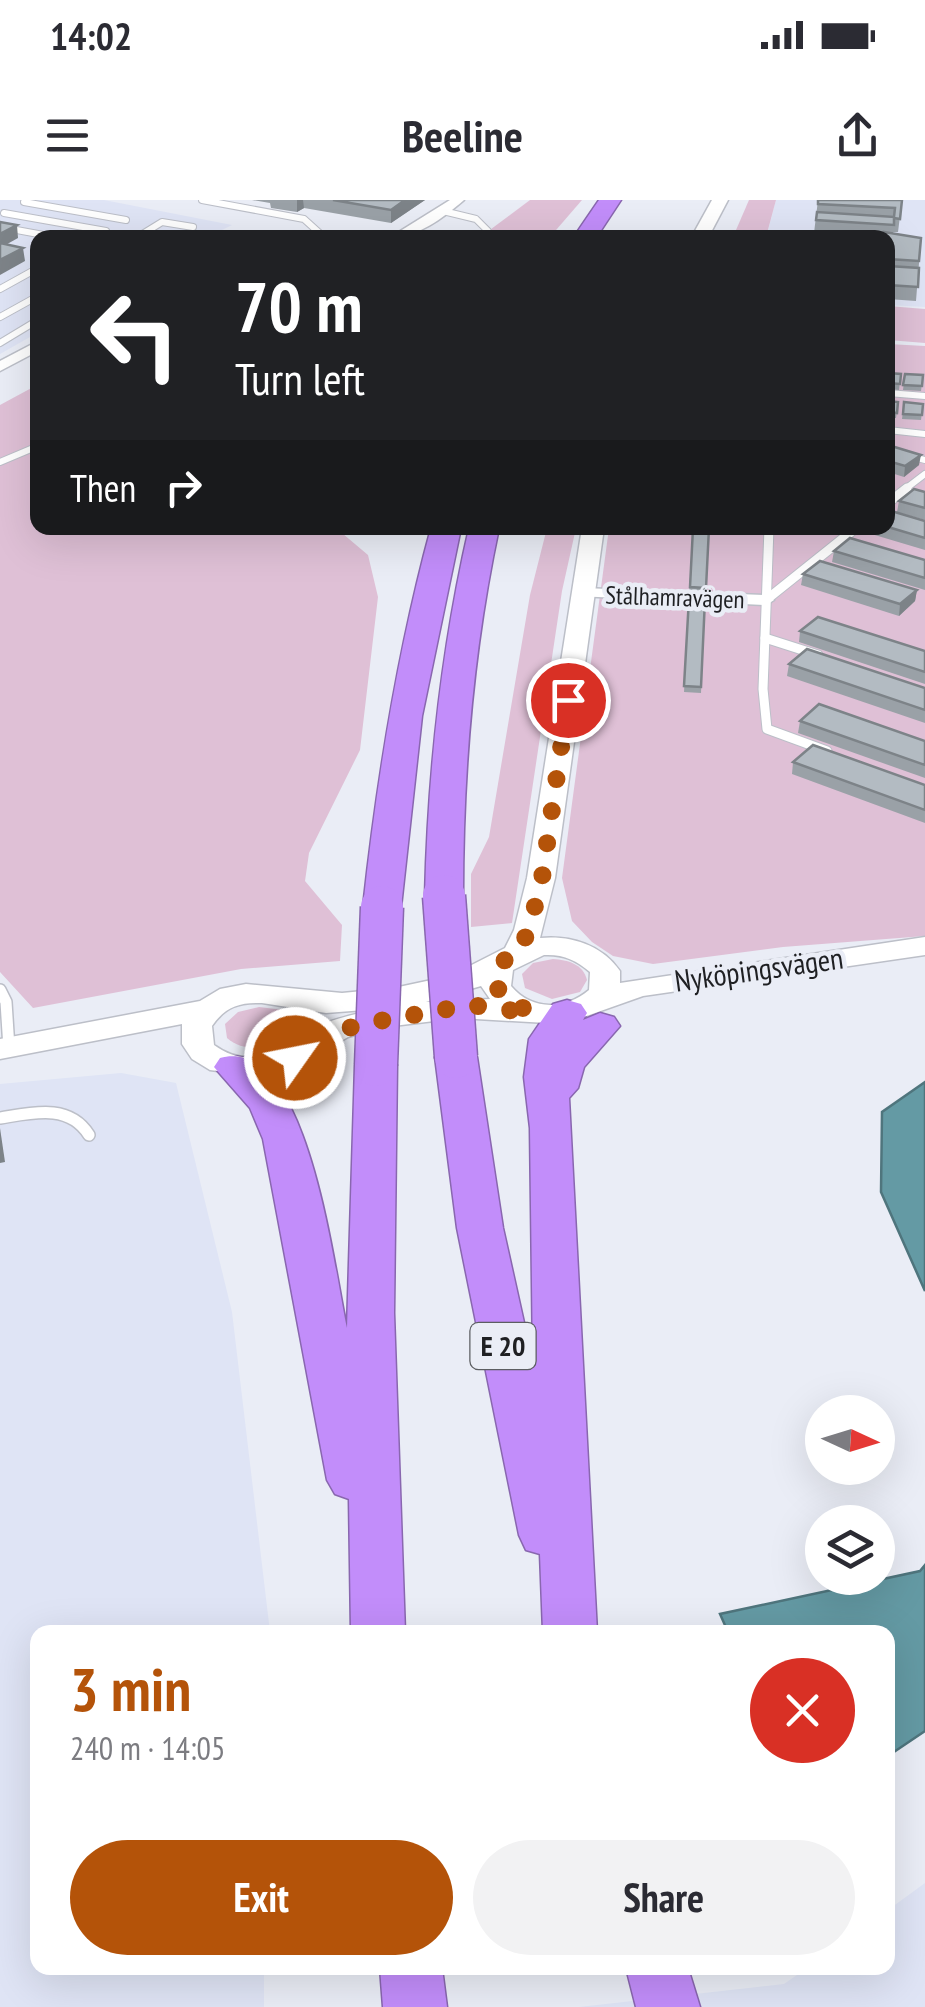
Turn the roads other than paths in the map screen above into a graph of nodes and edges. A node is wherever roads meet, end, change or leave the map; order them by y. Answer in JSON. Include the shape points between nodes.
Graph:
{"nodes":[{"id":1,"x":202,"y":200,"type":"edge"},
{"id":2,"x":458,"y":200,"type":"edge"},
{"id":3,"x":610,"y":200,"type":"edge"},
{"id":4,"x":720,"y":200,"type":"edge"},
{"id":5,"x":24,"y":202,"type":"edge"},
{"id":6,"x":86,"y":202,"type":"edge"},
{"id":7,"x":443,"y":211,"type":"junction"},
{"id":8,"x":85,"y":212,"type":"junction"},
{"id":9,"x":4,"y":213,"type":"dead end"},
{"id":10,"x":0,"y":227,"type":"edge"},
{"id":11,"x":100,"y":230,"type":"edge"},
{"id":12,"x":108,"y":230,"type":"edge"},
{"id":13,"x":149,"y":230,"type":"edge"},
{"id":14,"x":188,"y":230,"type":"edge"},
{"id":15,"x":316,"y":230,"type":"edge"},
{"id":16,"x":409,"y":230,"type":"edge"},
{"id":17,"x":487,"y":230,"type":"edge"},
{"id":18,"x":589,"y":230,"type":"edge"},
{"id":19,"x":703,"y":230,"type":"edge"},
{"id":20,"x":30,"y":232,"type":"edge"},
{"id":21,"x":30,"y":272,"type":"edge"},
{"id":22,"x":0,"y":289,"type":"edge"},
{"id":23,"x":30,"y":301,"type":"edge"},
{"id":24,"x":0,"y":318,"type":"edge"},
{"id":25,"x":30,"y":325,"type":"edge"},
{"id":26,"x":0,"y":343,"type":"edge"},
{"id":27,"x":30,"y":350,"type":"edge"},
{"id":28,"x":0,"y":367,"type":"edge"},
{"id":29,"x":895,"y":394,"type":"edge"},
{"id":30,"x":925,"y":396,"type":"edge"},
{"id":31,"x":895,"y":431,"type":"edge"},
{"id":32,"x":925,"y":434,"type":"edge"},
{"id":33,"x":30,"y":449,"type":"edge"},
{"id":34,"x":895,"y":452,"type":"edge"},
{"id":35,"x":925,"y":460,"type":"edge"},
{"id":36,"x":0,"y":462,"type":"edge"},
{"id":37,"x":925,"y":474,"type":"edge"},
{"id":38,"x":895,"y":497,"type":"edge"},
{"id":39,"x":444,"y":535,"type":"edge"},
{"id":40,"x":482,"y":535,"type":"edge"},
{"id":41,"x":592,"y":535,"type":"edge"},
{"id":42,"x":769,"y":535,"type":"edge"},
{"id":43,"x":847,"y":535,"type":"edge"},
{"id":44,"x":812,"y":562,"type":"junction"},
{"id":45,"x":831,"y":568,"type":"edge"},
{"id":46,"x":583,"y":593,"type":"junction"},
{"id":47,"x":766,"y":600,"type":"junction"},
{"id":48,"x":765,"y":638,"type":"junction"},
{"id":49,"x":836,"y":661,"type":"edge"},
{"id":50,"x":837,"y":754,"type":"edge"},
{"id":51,"x":542,"y":878,"type":"junction"},
{"id":52,"x":925,"y":945,"type":"edge"},
{"id":53,"x":512,"y":955,"type":"junction"},
{"id":54,"x":589,"y":957,"type":"junction"},
{"id":55,"x":0,"y":990,"type":"edge"},
{"id":56,"x":208,"y":1010,"type":"junction"},
{"id":57,"x":574,"y":1014,"type":"junction"},
{"id":58,"x":196,"y":1041,"type":"junction"},
{"id":59,"x":4,"y":1048,"type":"edge"},
{"id":60,"x":235,"y":1066,"type":"junction"},
{"id":61,"x":0,"y":1118,"type":"edge"},
{"id":62,"x":89,"y":1135,"type":"dead end"},
{"id":63,"x":377,"y":1613,"type":"edge"},
{"id":64,"x":566,"y":1625,"type":"edge"},
{"id":65,"x":568,"y":1625,"type":"edge"},
{"id":66,"x":412,"y":1975,"type":"edge"},
{"id":67,"x":659,"y":1975,"type":"edge"},
{"id":68,"x":415,"y":2007,"type":"edge"},
{"id":69,"x":668,"y":2007,"type":"edge"}],
"edges":[{"from":1,"to":15,"type":"lane","via":[[304,219]]},
{"from":2,"to":7,"type":"street"},
{"from":3,"to":18,"type":"highway"},
{"from":4,"to":19,"type":"main road"},
{"from":5,"to":8,"type":"lane"},
{"from":6,"to":8,"type":"lane"},
{"from":7,"to":16,"type":"street"},
{"from":7,"to":17,"type":"lane"},
{"from":8,"to":12,"type":"lane","via":[[130,218]]},
{"from":9,"to":11,"type":"lane"},
{"from":10,"to":20,"type":"lane"},
{"from":13,"to":14,"type":"lane","via":[[162,222],[193,227]]},
{"from":21,"to":22,"type":"lane"},
{"from":23,"to":24,"type":"lane"},
{"from":25,"to":26,"type":"lane"},
{"from":27,"to":28,"type":"street"},
{"from":29,"to":30,"type":"lane"},
{"from":31,"to":32,"type":"lane"},
{"from":33,"to":36,"type":"lane"},
{"from":34,"to":35,"type":"lane"},
{"from":37,"to":38,"type":"lane"},
{"from":39,"to":63,"type":"highway","bridge":true,"via":[[409,681],[382,906],[370,1313]]},
{"from":40,"to":64,"type":"highway","number":"E 20","bridge":true,"via":[[453,686],[444,784],[456,1056],[480,1228]]},
{"from":41,"to":46,"type":"main road","name":"Stålhamravägen"},
{"from":42,"to":47,"type":"lane"},
{"from":43,"to":44,"type":"lane"},
{"from":44,"to":45,"type":"lane"},
{"from":44,"to":47,"type":"lane"},
{"from":46,"to":47,"type":"street","name":"Stålhamravägen"},
{"from":46,"to":51,"type":"main road","name":"Stålhamravägen"},
{"from":47,"to":48,"type":"lane"},
{"from":48,"to":49,"type":"lane"},
{"from":48,"to":50,"type":"lane","via":[[767,729]]},
{"from":51,"to":53,"type":"main road","name":"Stålhamravägen","via":[[529,930]]},
{"from":51,"to":54,"type":"main road","via":[[550,904]]},
{"from":52,"to":54,"type":"main road","name":"Nyköpingsvägen","via":[[655,970]]},
{"from":52,"to":57,"type":"main road","name":"Nyköpingsvägen","via":[[782,966]]},
{"from":53,"to":54,"type":"main road","name":"Nyköpingsvägen","via":[[559,946]]},
{"from":53,"to":56,"type":"main road","via":[[462,982],[390,996],[328,1004],[262,992],[232,996]]},
{"from":53,"to":57,"type":"main road","via":[[498,968],[496,987],[509,1003]]},
{"from":54,"to":57,"type":"main road","via":[[607,980],[604,993]]},
{"from":55,"to":59,"type":"lane","via":[[6,1002]]},
{"from":56,"to":58,"type":"main road","via":[[195,1028]]},
{"from":56,"to":59,"type":"main road"},
{"from":57,"to":60,"type":"main road","via":[[470,1005],[362,1024],[322,1036],[280,1063]]},
{"from":57,"to":65,"type":"highway","via":[[552,1128]]},
{"from":58,"to":59,"type":"main road"},
{"from":58,"to":60,"type":"main road","via":[[211,1058]]},
{"from":60,"to":63,"type":"highway","via":[[269,1102],[285,1139]]},
{"from":61,"to":62,"type":"lane","via":[[70,1116]]},
{"from":66,"to":68,"type":"highway"},
{"from":67,"to":69,"type":"highway"}]}
